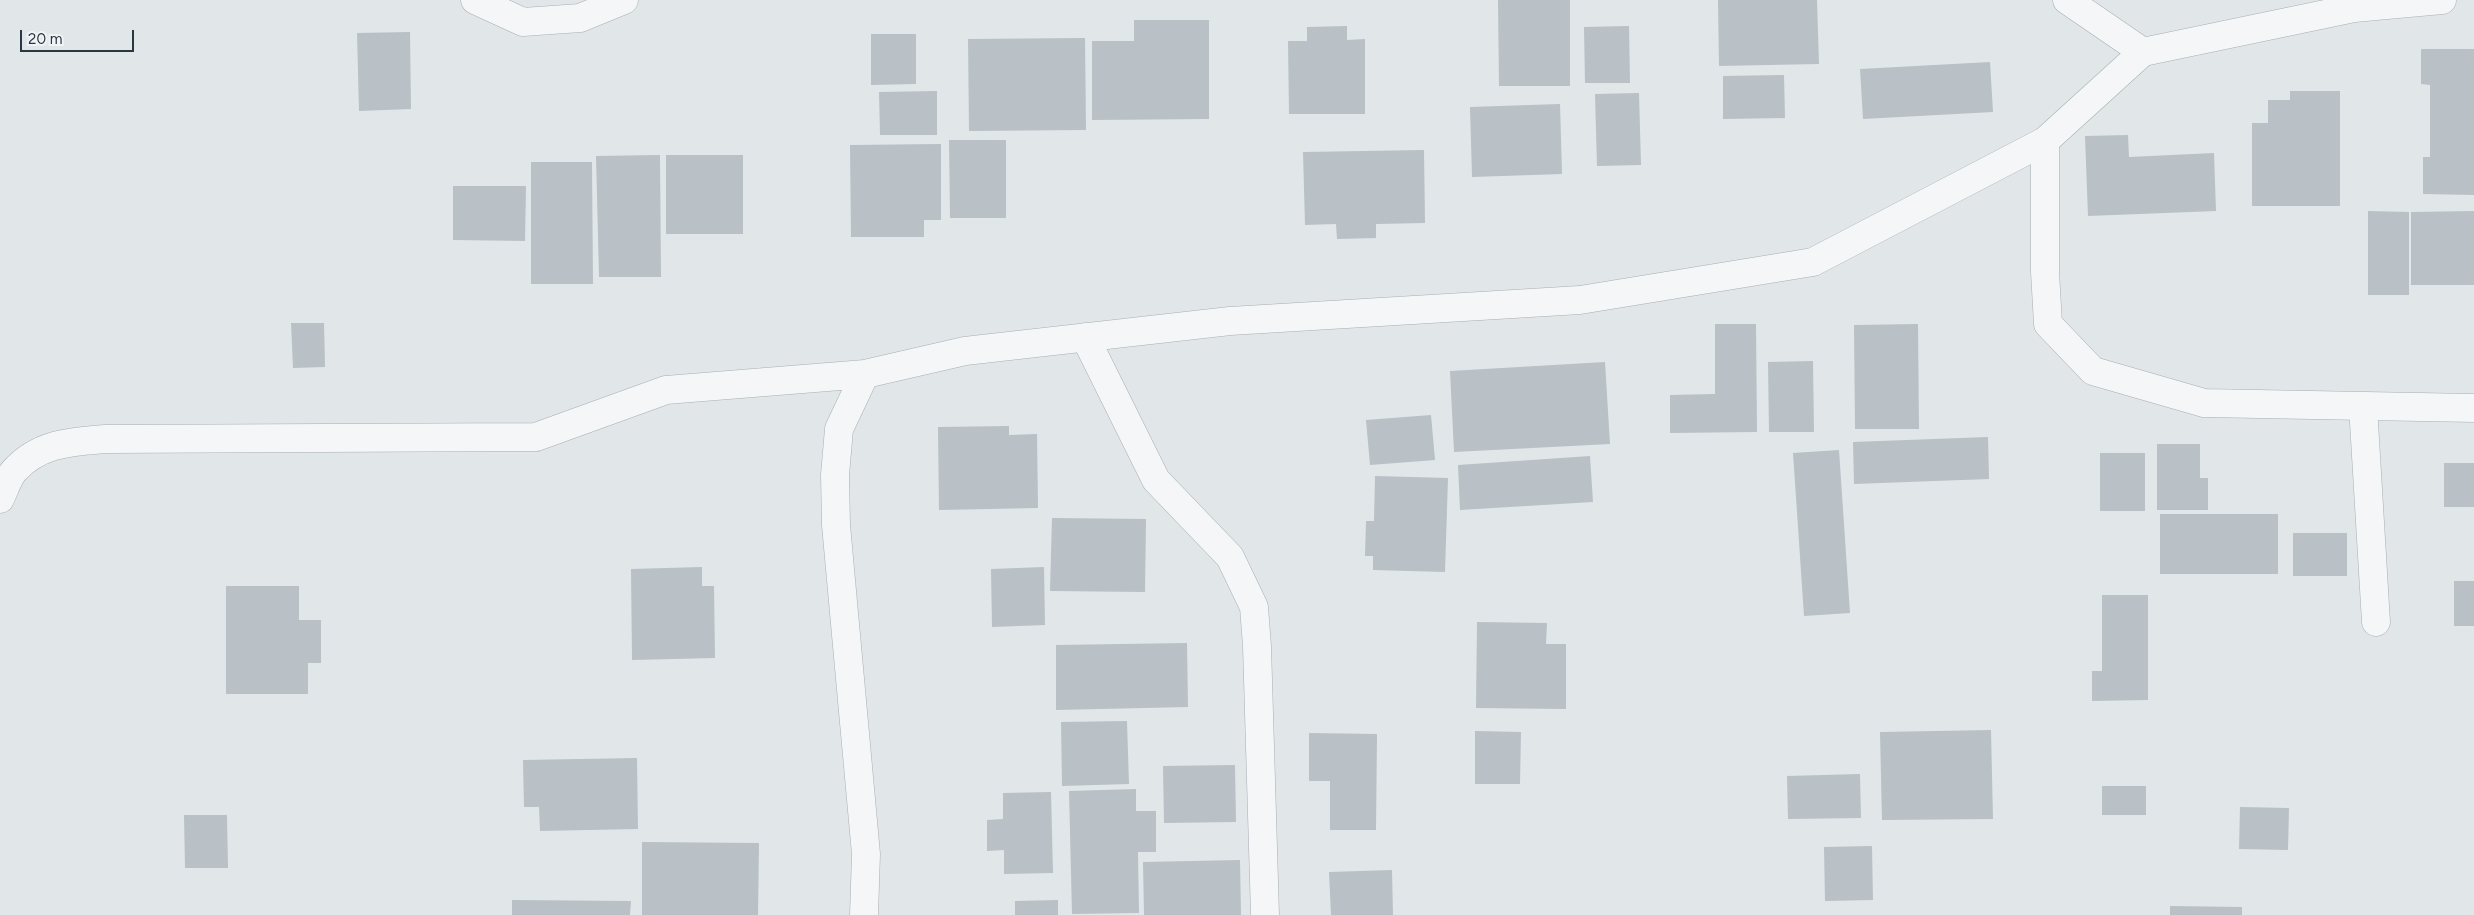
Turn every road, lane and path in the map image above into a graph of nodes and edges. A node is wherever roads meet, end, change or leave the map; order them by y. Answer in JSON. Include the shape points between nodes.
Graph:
{"nodes":[{"id":1,"x":475,"y":0,"type":"edge"},
{"id":2,"x":624,"y":0,"type":"edge"},
{"id":3,"x":2067,"y":0,"type":"edge"},
{"id":4,"x":2442,"y":0,"type":"edge"},
{"id":5,"x":2143,"y":52,"type":"junction"},
{"id":6,"x":2045,"y":141,"type":"junction"},
{"id":7,"x":1084,"y":337,"type":"junction"},
{"id":8,"x":865,"y":374,"type":"junction"},
{"id":9,"x":2363,"y":406,"type":"junction"},
{"id":10,"x":2474,"y":408,"type":"edge"},
{"id":11,"x":0,"y":499,"type":"edge"},
{"id":12,"x":2376,"y":622,"type":"dead end"},
{"id":13,"x":864,"y":915,"type":"edge"},
{"id":14,"x":1265,"y":915,"type":"edge"}],
"edges":[{"from":1,"to":2,"type":"street","via":[[523,22],[580,18]]},
{"from":3,"to":5,"type":"street"},
{"from":4,"to":5,"type":"street","via":[[2354,8]]},
{"from":5,"to":6,"type":"street"},
{"from":6,"to":7,"type":"street","via":[[1813,262],[1580,300],[1230,321]]},
{"from":6,"to":9,"type":"street","via":[[2048,324],[2093,371],[2204,403]]},
{"from":7,"to":8,"type":"street","via":[[965,351]]},
{"from":7,"to":14,"type":"street","via":[[1156,480],[1230,557],[1254,606]]},
{"from":8,"to":11,"type":"street","via":[[666,390],[536,437],[105,439],[60,442],[36,454],[13,472]]},
{"from":8,"to":13,"type":"street","via":[[839,429],[835,475],[836,525],[866,854]]},
{"from":9,"to":10,"type":"street"},
{"from":9,"to":12,"type":"street"}]}
